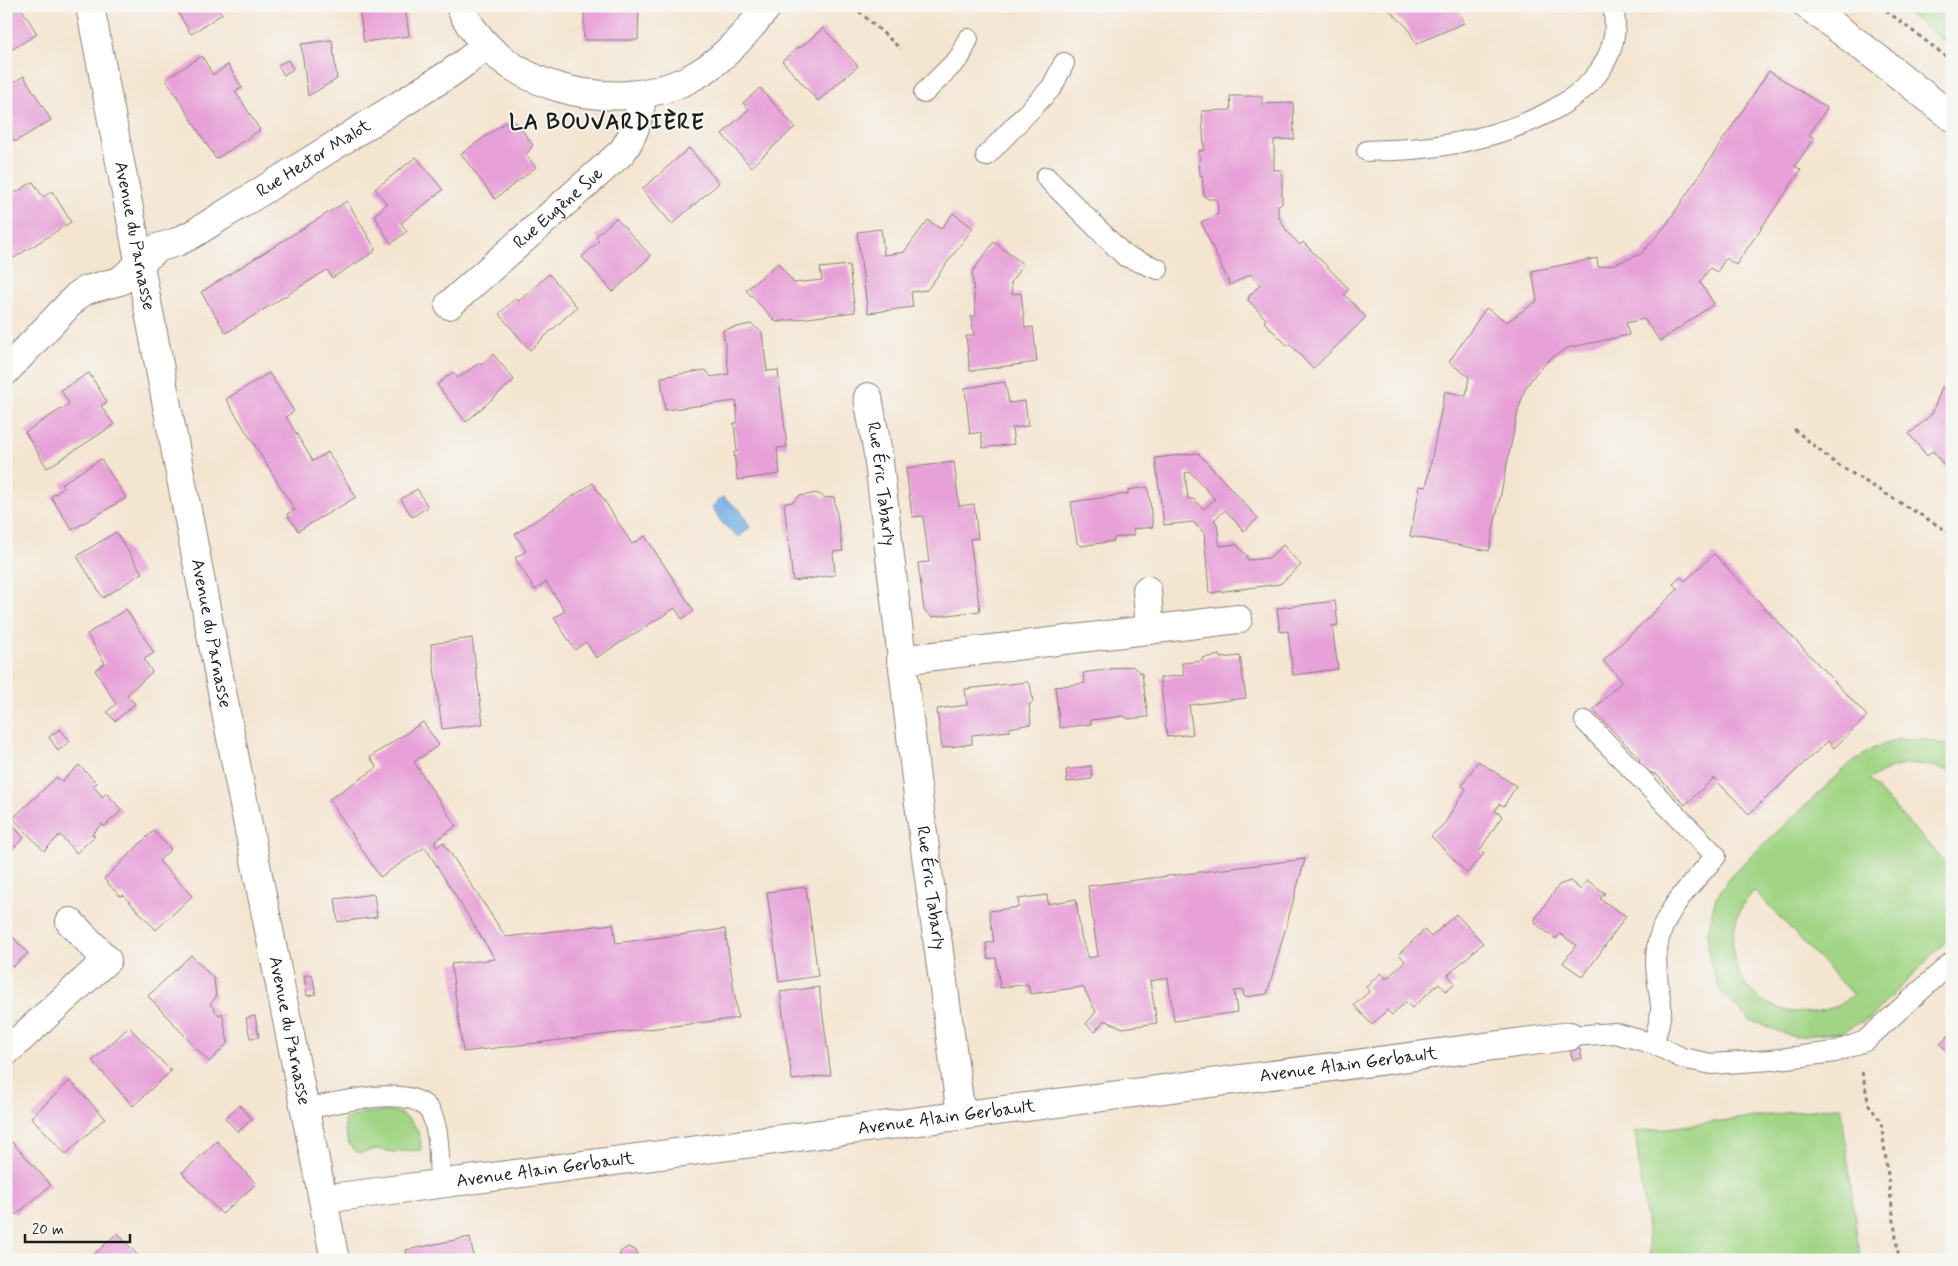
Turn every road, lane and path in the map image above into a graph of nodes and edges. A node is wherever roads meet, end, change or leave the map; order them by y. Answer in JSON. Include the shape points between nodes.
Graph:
{"nodes":[{"id":1,"x":90,"y":6,"type":"edge"},
{"id":2,"x":460,"y":6,"type":"edge"},
{"id":3,"x":768,"y":6,"type":"edge"},
{"id":4,"x":853,"y":6,"type":"edge"},
{"id":5,"x":1613,"y":6,"type":"edge"},
{"id":6,"x":1808,"y":6,"type":"edge"},
{"id":7,"x":1880,"y":6,"type":"edge"},
{"id":8,"x":968,"y":39,"type":"dead end"},
{"id":9,"x":485,"y":46,"type":"junction"},
{"id":10,"x":901,"y":49,"type":"dead end"},
{"id":11,"x":1952,"y":61,"type":"edge"},
{"id":12,"x":1064,"y":63,"type":"dead end"},
{"id":13,"x":924,"y":93,"type":"dead end"},
{"id":14,"x":643,"y":94,"type":"junction"},
{"id":15,"x":1952,"y":117,"type":"edge"},
{"id":16,"x":1367,"y":151,"type":"dead end"},
{"id":17,"x":986,"y":156,"type":"dead end"},
{"id":18,"x":1046,"y":178,"type":"dead end"},
{"id":19,"x":139,"y":264,"type":"junction"},
{"id":20,"x":1158,"y":269,"type":"dead end"},
{"id":21,"x":449,"y":305,"type":"dead end"},
{"id":22,"x":6,"y":371,"type":"edge"},
{"id":23,"x":868,"y":397,"type":"dead end"},
{"id":24,"x":1794,"y":429,"type":"dead end"},
{"id":25,"x":1952,"y":534,"type":"edge"},
{"id":26,"x":1146,"y":590,"type":"dead end"},
{"id":27,"x":1238,"y":619,"type":"dead end"},
{"id":28,"x":1150,"y":630,"type":"junction"},
{"id":29,"x":901,"y":660,"type":"junction"},
{"id":30,"x":1585,"y":721,"type":"dead end"},
{"id":31,"x":70,"y":922,"type":"dead end"},
{"id":32,"x":1952,"y":962,"type":"edge"},
{"id":33,"x":1570,"y":1036,"type":"joint"},
{"id":34,"x":1654,"y":1044,"type":"junction"},
{"id":35,"x":1855,"y":1045,"type":"junction"},
{"id":36,"x":6,"y":1052,"type":"edge"},
{"id":37,"x":305,"y":1109,"type":"junction"},
{"id":38,"x":961,"y":1115,"type":"junction"},
{"id":39,"x":440,"y":1184,"type":"junction"},
{"id":40,"x":323,"y":1199,"type":"junction"},
{"id":41,"x":335,"y":1260,"type":"edge"},
{"id":42,"x":1899,"y":1260,"type":"edge"}],
"edges":[{"from":1,"to":19,"type":"street","name":"Avenue du Parnasse"},
{"from":2,"to":9,"type":"street"},
{"from":3,"to":14,"type":"street","via":[[741,39],[706,69],[674,86]]},
{"from":4,"to":10,"type":"path"},
{"from":5,"to":16,"type":"lane","via":[[1615,30],[1611,50],[1603,68],[1575,98],[1517,126],[1472,140],[1431,147]]},
{"from":6,"to":15,"type":"street"},
{"from":7,"to":11,"type":"path"},
{"from":8,"to":13,"type":"lane","via":[[960,57]]},
{"from":9,"to":14,"type":"street","via":[[505,62],[556,87],[610,96]]},
{"from":9,"to":19,"type":"street","name":"Rue Hector Malot","via":[[449,74],[193,234],[156,248]]},
{"from":12,"to":17,"type":"lane","via":[[1052,88]]},
{"from":14,"to":21,"type":"street","name":"Rue Eugène Sue","via":[[632,139],[618,157]]},
{"from":18,"to":20,"type":"lane","via":[[1125,256]]},
{"from":19,"to":22,"type":"street","name":"Rue Hector Malot","via":[[120,280],[76,296]]},
{"from":19,"to":37,"type":"street","name":"Avenue du Parnasse"},
{"from":23,"to":29,"type":"street","name":"Rue Éric Tabarly","via":[[878,454]]},
{"from":24,"to":25,"type":"path","via":[[1835,463]]},
{"from":26,"to":28,"type":"street"},
{"from":27,"to":28,"type":"street"},
{"from":28,"to":29,"type":"street"},
{"from":29,"to":38,"type":"street","name":"Rue Éric Tabarly"},
{"from":30,"to":34,"type":"lane","via":[[1716,856],[1678,900],[1666,920],[1657,947],[1656,972],[1661,1008]]},
{"from":31,"to":36,"type":"street","via":[[107,960]]},
{"from":32,"to":35,"type":"lane","via":[[1865,1041]]},
{"from":33,"to":34,"type":"lane","via":[[1615,1033]]},
{"from":33,"to":38,"type":"street","name":"Avenue Alain Gerbault"},
{"from":34,"to":35,"type":"lane","via":[[1682,1058],[1712,1064],[1835,1052]]},
{"from":35,"to":42,"type":"path","via":[[1869,1105],[1881,1122]]},
{"from":37,"to":39,"type":"lane","via":[[389,1095],[409,1097],[425,1104],[436,1131]]},
{"from":37,"to":40,"type":"street","name":"Avenue du Parnasse"},
{"from":38,"to":39,"type":"street","name":"Avenue Alain Gerbault"},
{"from":39,"to":40,"type":"street","name":"Avenue Alain Gerbault"},
{"from":40,"to":41,"type":"street","name":"Avenue du Parnasse"}]}
